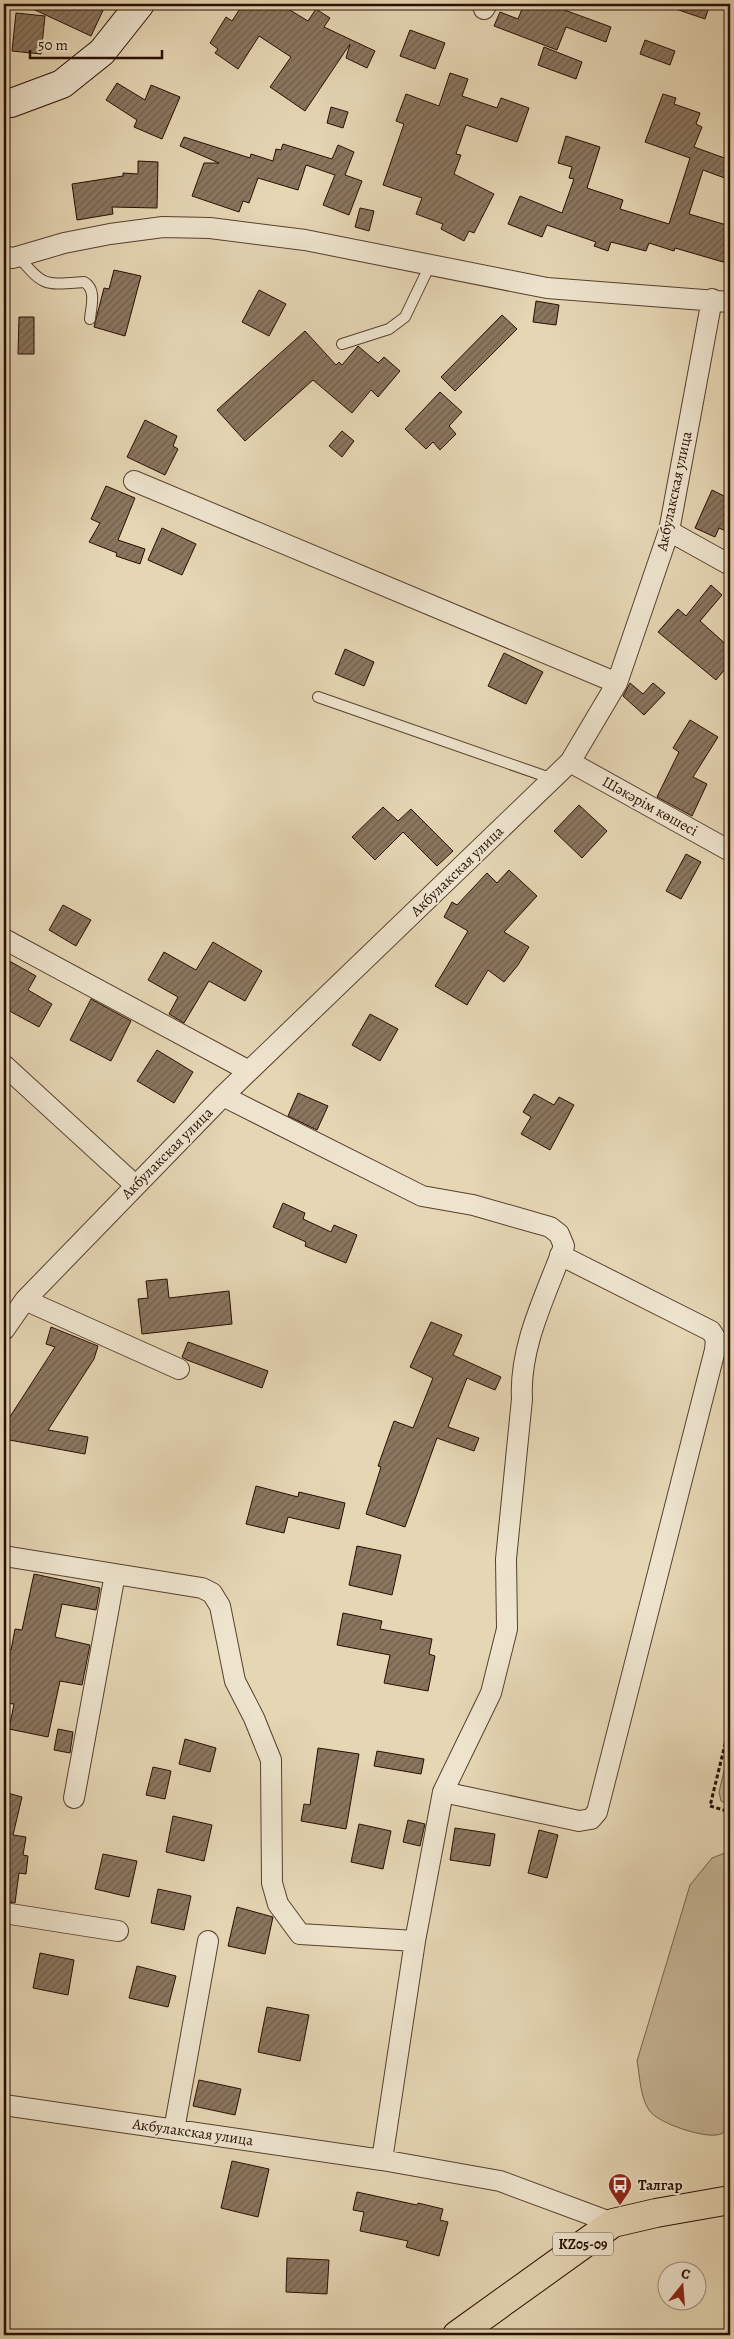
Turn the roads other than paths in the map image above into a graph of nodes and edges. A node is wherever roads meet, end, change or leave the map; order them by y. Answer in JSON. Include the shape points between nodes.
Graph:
{"nodes":[{"id":1,"x":133,"y":6,"type":"edge"},
{"id":2,"x":6,"y":108,"type":"edge"},
{"id":3,"x":11,"y":256,"type":"edge"},
{"id":4,"x":430,"y":265,"type":"junction"},
{"id":5,"x":721,"y":300,"type":"edge"},
{"id":6,"x":90,"y":319,"type":"dead end"},
{"id":7,"x":342,"y":344,"type":"dead end"},
{"id":8,"x":134,"y":481,"type":"dead end"},
{"id":9,"x":669,"y":531,"type":"junction"},
{"id":10,"x":730,"y":565,"type":"edge"},
{"id":11,"x":617,"y":683,"type":"junction"},
{"id":12,"x":318,"y":697,"type":"dead end"},
{"id":13,"x":570,"y":762,"type":"junction"},
{"id":14,"x":553,"y":779,"type":"junction"},
{"id":15,"x":730,"y":851,"type":"edge"},
{"id":16,"x":4,"y":939,"type":"edge"},
{"id":17,"x":4,"y":1065,"type":"edge"},
{"id":18,"x":249,"y":1071,"type":"junction"},
{"id":19,"x":223,"y":1096,"type":"junction"},
{"id":20,"x":135,"y":1185,"type":"junction"},
{"id":21,"x":560,"y":1256,"type":"junction"},
{"id":22,"x":25,"y":1300,"type":"junction"},
{"id":23,"x":4,"y":1330,"type":"edge"},
{"id":24,"x":180,"y":1369,"type":"dead end"},
{"id":25,"x":4,"y":1556,"type":"edge"},
{"id":26,"x":114,"y":1574,"type":"junction"},
{"id":27,"x":443,"y":1792,"type":"junction"},
{"id":28,"x":74,"y":1798,"type":"dead end"},
{"id":29,"x":4,"y":1913,"type":"edge"},
{"id":30,"x":118,"y":1931,"type":"dead end"},
{"id":31,"x":415,"y":1941,"type":"junction"},
{"id":32,"x":208,"y":1942,"type":"dead end"},
{"id":33,"x":4,"y":2105,"type":"edge"},
{"id":34,"x":174,"y":2130,"type":"junction"},
{"id":35,"x":382,"y":2160,"type":"junction"},
{"id":36,"x":730,"y":2200,"type":"edge"},
{"id":37,"x":613,"y":2223,"type":"junction"},
{"id":38,"x":457,"y":2335,"type":"edge"}],
"edges":[{"from":1,"to":2,"type":"main road","via":[[102,52],[62,84]]},
{"from":3,"to":4,"type":"street","via":[[110,234],[163,227],[210,228],[305,240]]},
{"from":3,"to":6,"type":"lane","via":[[41,282],[88,284],[93,295]]},
{"from":4,"to":5,"type":"street","via":[[547,288]]},
{"from":4,"to":7,"type":"lane","via":[[405,317],[389,329]]},
{"from":5,"to":9,"type":"street","name":"Акбулакская улица"},
{"from":8,"to":11,"type":"street"},
{"from":9,"to":10,"type":"street"},
{"from":9,"to":11,"type":"street","name":"Акбулакская улица"},
{"from":11,"to":13,"type":"street","name":"Акбулакская улица"},
{"from":12,"to":14,"type":"lane"},
{"from":13,"to":14,"type":"street","name":"Акбулакская улица"},
{"from":13,"to":15,"type":"street","name":"Шәкәрім көшесі"},
{"from":14,"to":18,"type":"street","name":"Акбулакская улица"},
{"from":16,"to":18,"type":"street"},
{"from":17,"to":20,"type":"street"},
{"from":18,"to":19,"type":"street","name":"Акбулакская улица"},
{"from":19,"to":20,"type":"street","name":"Акбулакская улица"},
{"from":19,"to":21,"type":"street","via":[[422,1196],[473,1205],[550,1227],[559,1234],[564,1246]]},
{"from":20,"to":22,"type":"street","name":"Акбулакская улица"},
{"from":21,"to":27,"type":"street","via":[[527,1346],[521,1380],[522,1399],[506,1559],[506,1629],[491,1694]]},
{"from":21,"to":27,"type":"street","via":[[711,1331],[716,1339],[715,1350],[597,1812],[591,1819],[579,1821]]},
{"from":22,"to":23,"type":"street","name":"Акбулакская улица"},
{"from":22,"to":24,"type":"street"},
{"from":25,"to":26,"type":"street"},
{"from":26,"to":28,"type":"street"},
{"from":26,"to":31,"type":"street","via":[[202,1588],[212,1593],[220,1606],[235,1681],[270,1760],[272,1883],[278,1904],[300,1934]]},
{"from":27,"to":31,"type":"street"},
{"from":29,"to":30,"type":"street"},
{"from":31,"to":35,"type":"street"},
{"from":32,"to":34,"type":"street"},
{"from":33,"to":34,"type":"street","name":"Акбулакская улица"},
{"from":34,"to":35,"type":"street","name":"Акбулакская улица"},
{"from":35,"to":37,"type":"street","name":"Акбулакская улица","via":[[500,2181]]},
{"from":36,"to":37,"type":"main road","number":"KZ05-09"},
{"from":37,"to":38,"type":"main road","number":"KZ05-09"}]}
